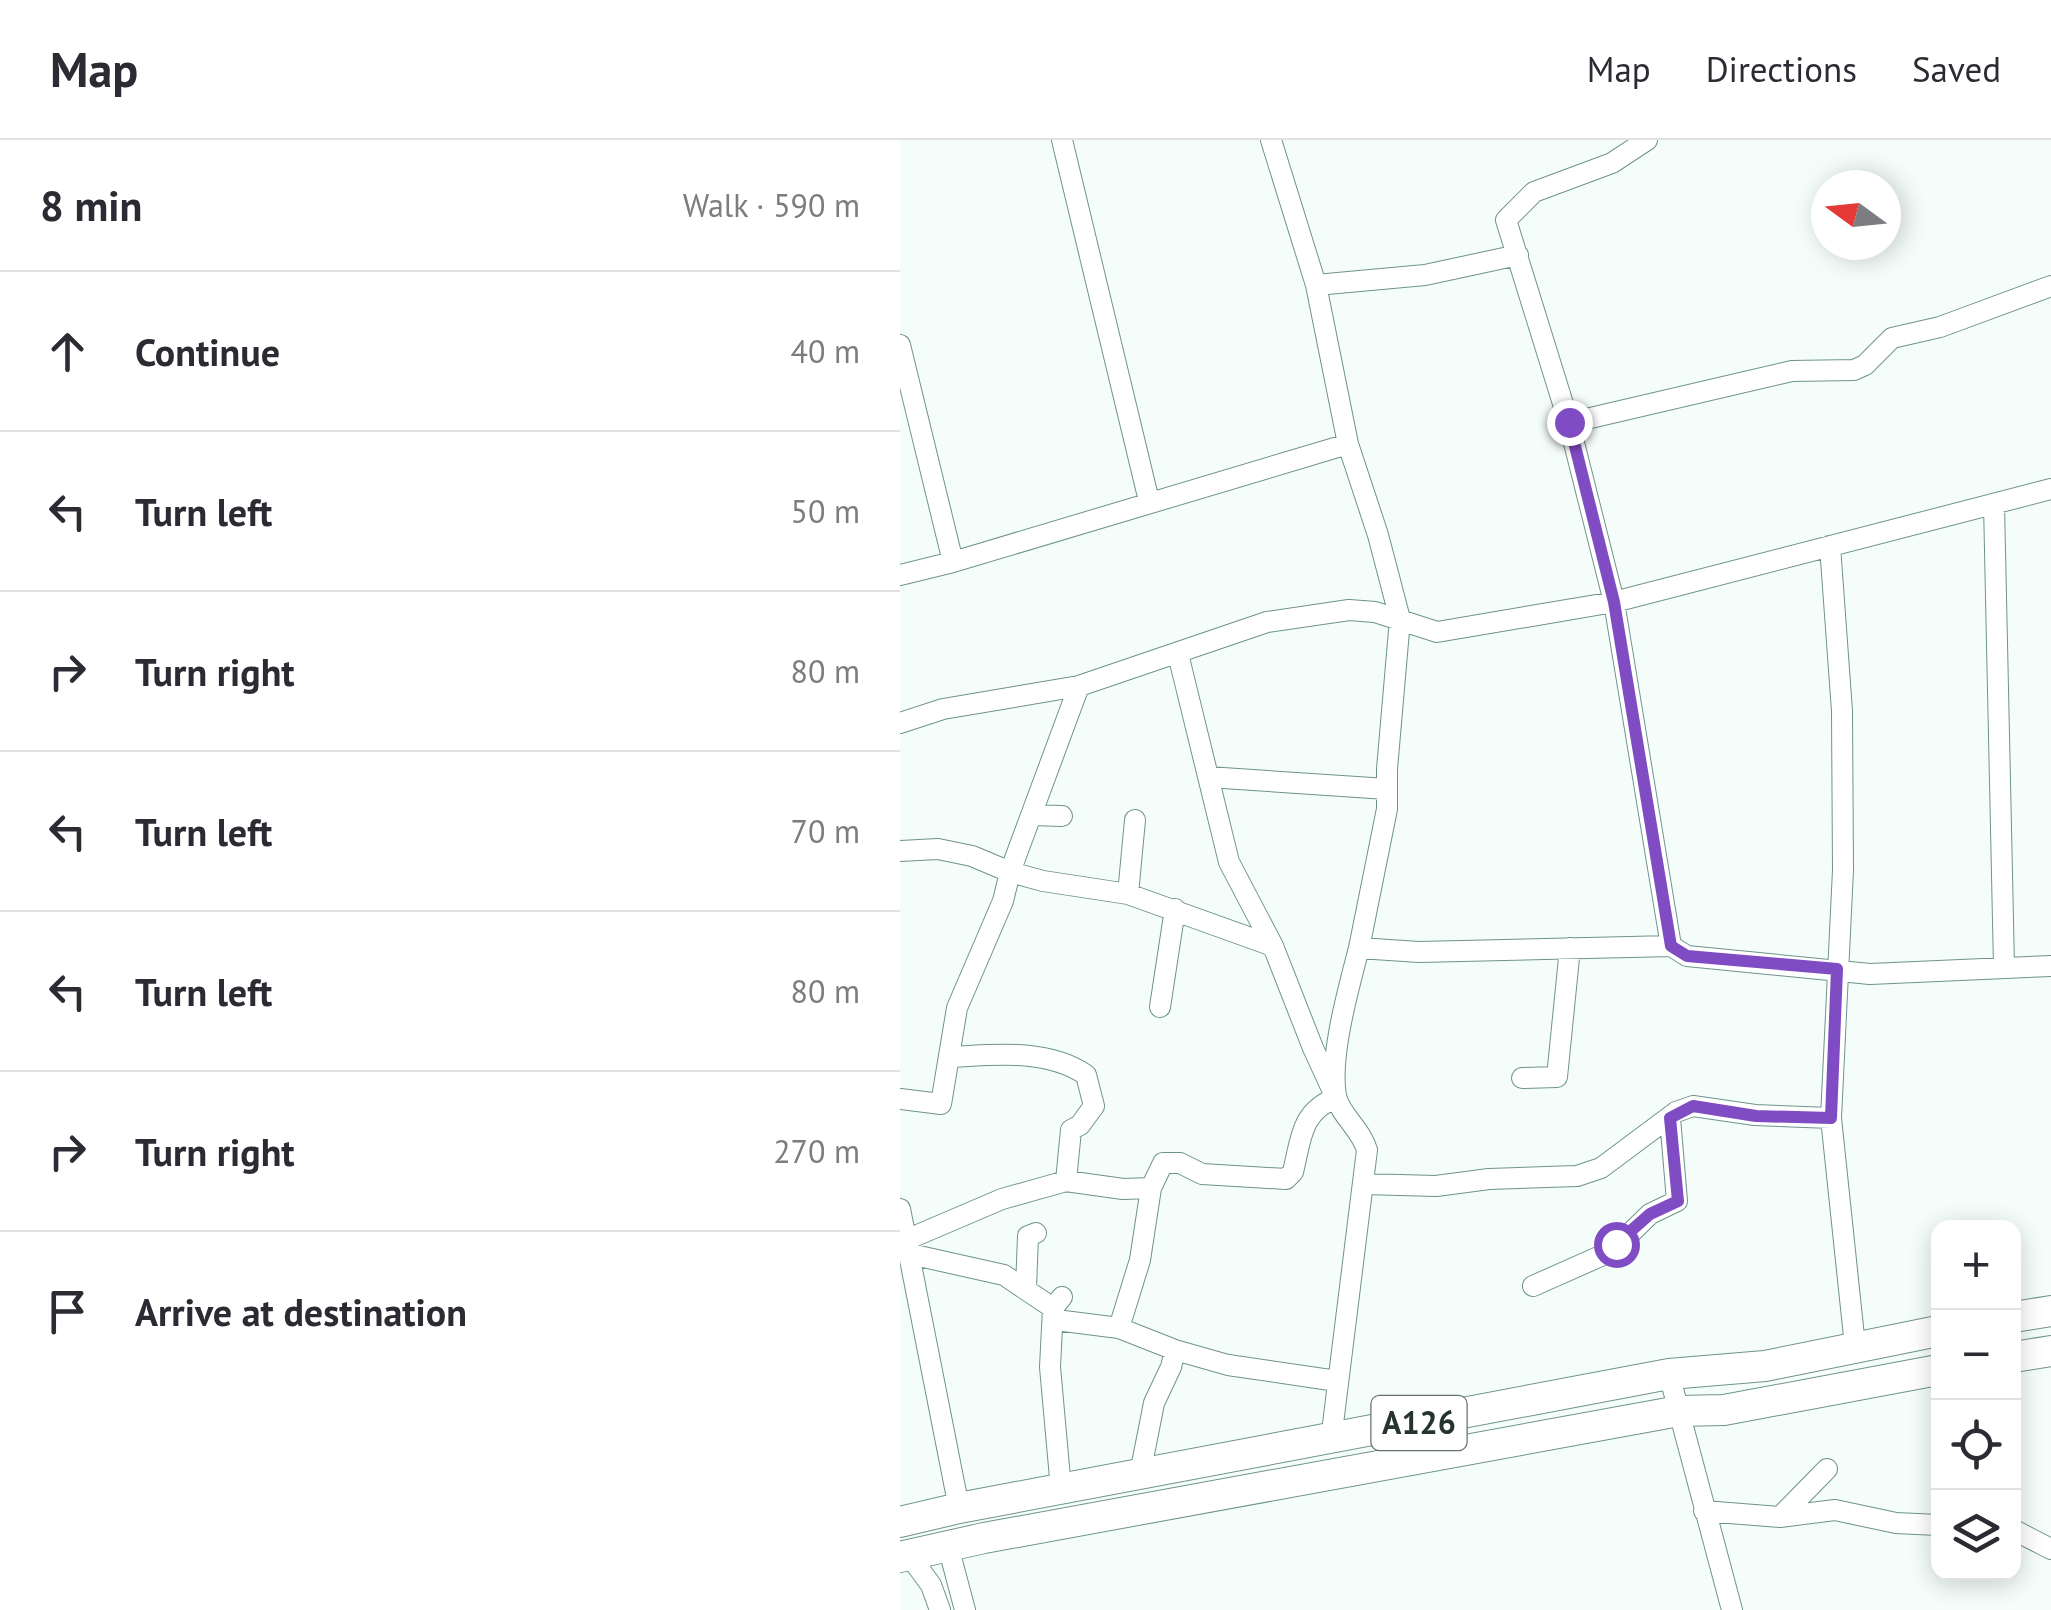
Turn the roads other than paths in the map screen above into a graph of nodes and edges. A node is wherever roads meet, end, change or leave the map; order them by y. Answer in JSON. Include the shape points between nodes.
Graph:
{"nodes":[{"id":1,"x":1062,"y":140,"type":"edge"},
{"id":2,"x":1272,"y":140,"type":"edge"},
{"id":3,"x":1646,"y":140,"type":"edge"},
{"id":4,"x":1518,"y":255,"type":"junction"},
{"id":5,"x":1316,"y":285,"type":"junction"},
{"id":6,"x":2051,"y":286,"type":"edge"},
{"id":7,"x":900,"y":345,"type":"edge"},
{"id":8,"x":1569,"y":422,"type":"junction"},
{"id":9,"x":1348,"y":444,"type":"junction"},
{"id":10,"x":2051,"y":489,"type":"edge"},
{"id":11,"x":1148,"y":502,"type":"junction"},
{"id":12,"x":1994,"y":504,"type":"junction"},
{"id":13,"x":1830,"y":546,"type":"junction"},
{"id":14,"x":952,"y":562,"type":"junction"},
{"id":15,"x":900,"y":576,"type":"edge"},
{"id":16,"x":1614,"y":602,"type":"junction"},
{"id":17,"x":1400,"y":619,"type":"junction"},
{"id":18,"x":1178,"y":654,"type":"junction"},
{"id":19,"x":1078,"y":686,"type":"junction"},
{"id":20,"x":900,"y":723,"type":"edge"},
{"id":21,"x":1208,"y":778,"type":"junction"},
{"id":22,"x":1387,"y":789,"type":"junction"},
{"id":23,"x":1032,"y":815,"type":"junction"},
{"id":24,"x":1062,"y":816,"type":"dead end"},
{"id":25,"x":1135,"y":820,"type":"dead end"},
{"id":26,"x":900,"y":851,"type":"edge"},
{"id":27,"x":1010,"y":872,"type":"junction"},
{"id":28,"x":1128,"y":894,"type":"junction"},
{"id":29,"x":1175,"y":909,"type":"junction"},
{"id":30,"x":1273,"y":946,"type":"junction"},
{"id":31,"x":1671,"y":946,"type":"junction"},
{"id":32,"x":1359,"y":948,"type":"junction"},
{"id":33,"x":1570,"y":948,"type":"junction"},
{"id":34,"x":2051,"y":966,"type":"edge"},
{"id":35,"x":2004,"y":967,"type":"junction"},
{"id":36,"x":1837,"y":969,"type":"junction"},
{"id":37,"x":1160,"y":1006,"type":"dead end"},
{"id":38,"x":949,"y":1057,"type":"junction"},
{"id":39,"x":1522,"y":1078,"type":"dead end"},
{"id":40,"x":900,"y":1098,"type":"edge"},
{"id":41,"x":1336,"y":1098,"type":"junction"},
{"id":42,"x":1670,"y":1118,"type":"junction"},
{"id":43,"x":1831,"y":1118,"type":"junction"},
{"id":44,"x":1066,"y":1181,"type":"junction"},
{"id":45,"x":1364,"y":1184,"type":"junction"},
{"id":46,"x":1151,"y":1188,"type":"junction"},
{"id":47,"x":900,"y":1209,"type":"edge"},
{"id":48,"x":1036,"y":1234,"type":"dead end"},
{"id":49,"x":906,"y":1247,"type":"edge"},
{"id":50,"x":1534,"y":1286,"type":"dead end"},
{"id":51,"x":1026,"y":1288,"type":"junction"},
{"id":52,"x":1057,"y":1302,"type":"junction"},
{"id":53,"x":2051,"y":1311,"type":"edge"},
{"id":54,"x":2021,"y":1317,"type":"edge"},
{"id":55,"x":1118,"y":1328,"type":"junction"},
{"id":56,"x":1931,"y":1332,"type":"edge"},
{"id":57,"x":1855,"y":1346,"type":"junction"},
{"id":58,"x":1174,"y":1350,"type":"junction"},
{"id":59,"x":2051,"y":1351,"type":"edge"},
{"id":60,"x":2021,"y":1356,"type":"edge"},
{"id":61,"x":1931,"y":1371,"type":"edge"},
{"id":62,"x":1669,"y":1374,"type":"junction"},
{"id":63,"x":1337,"y":1381,"type":"junction"},
{"id":64,"x":1678,"y":1411,"type":"junction"},
{"id":65,"x":1331,"y":1440,"type":"junction"},
{"id":66,"x":1827,"y":1469,"type":"dead end"},
{"id":67,"x":1140,"y":1474,"type":"junction"},
{"id":68,"x":1061,"y":1489,"type":"junction"},
{"id":69,"x":960,"y":1508,"type":"junction"},
{"id":70,"x":1704,"y":1511,"type":"junction"},
{"id":71,"x":1780,"y":1518,"type":"junction"},
{"id":72,"x":900,"y":1522,"type":"edge"},
{"id":73,"x":1931,"y":1525,"type":"edge"},
{"id":74,"x":2021,"y":1534,"type":"edge"},
{"id":75,"x":948,"y":1546,"type":"junction"},
{"id":76,"x":2051,"y":1549,"type":"edge"},
{"id":77,"x":904,"y":1556,"type":"edge"},
{"id":78,"x":940,"y":1610,"type":"edge"},
{"id":79,"x":965,"y":1610,"type":"edge"},
{"id":80,"x":1732,"y":1610,"type":"edge"}],
"edges":[{"from":1,"to":11,"type":"street"},
{"from":2,"to":5,"type":"street"},
{"from":3,"to":4,"type":"street","via":[[1612,163],[1534,192],[1506,220]]},
{"from":4,"to":5,"type":"street","via":[[1425,275]]},
{"from":4,"to":8,"type":"street"},
{"from":5,"to":9,"type":"street"},
{"from":6,"to":8,"type":"street","via":[[1892,338],[1854,370],[1792,371]]},
{"from":7,"to":14,"type":"street"},
{"from":8,"to":16,"type":"street"},
{"from":9,"to":11,"type":"street"},
{"from":9,"to":17,"type":"street"},
{"from":10,"to":12,"type":"street"},
{"from":11,"to":14,"type":"street"},
{"from":12,"to":13,"type":"street"},
{"from":12,"to":35,"type":"street"},
{"from":13,"to":16,"type":"street"},
{"from":13,"to":36,"type":"street","via":[[1842,711]]},
{"from":14,"to":15,"type":"street"},
{"from":16,"to":17,"type":"street","via":[[1437,632]]},
{"from":16,"to":31,"type":"street"},
{"from":17,"to":18,"type":"street","via":[[1349,610],[1282,619]]},
{"from":17,"to":22,"type":"street"},
{"from":18,"to":19,"type":"street"},
{"from":18,"to":21,"type":"street"},
{"from":19,"to":20,"type":"street"},
{"from":19,"to":23,"type":"street"},
{"from":21,"to":22,"type":"street"},
{"from":21,"to":30,"type":"street","via":[[1229,862]]},
{"from":22,"to":32,"type":"street"},
{"from":23,"to":24,"type":"street"},
{"from":23,"to":27,"type":"street"},
{"from":25,"to":28,"type":"street"},
{"from":26,"to":27,"type":"street","via":[[938,848]]},
{"from":27,"to":28,"type":"street"},
{"from":27,"to":38,"type":"street","via":[[956,1008]]},
{"from":28,"to":29,"type":"street"},
{"from":29,"to":30,"type":"street"},
{"from":29,"to":37,"type":"street"},
{"from":30,"to":41,"type":"street"},
{"from":31,"to":33,"type":"street"},
{"from":31,"to":36,"type":"street","via":[[1687,956]]},
{"from":32,"to":33,"type":"street"},
{"from":32,"to":41,"type":"street","via":[[1342,1015]]},
{"from":33,"to":39,"type":"street","via":[[1558,1078]]},
{"from":34,"to":35,"type":"street"},
{"from":35,"to":36,"type":"street","via":[[1910,974]]},
{"from":36,"to":43,"type":"street"},
{"from":38,"to":40,"type":"street","via":[[941,1104]]},
{"from":38,"to":44,"type":"street","via":[[1025,1056],[1086,1075],[1094,1106],[1070,1130]]},
{"from":41,"to":45,"type":"street","via":[[1363,1135]]},
{"from":41,"to":46,"type":"street","via":[[1308,1116],[1290,1177],[1232,1177],[1164,1163]]},
{"from":42,"to":43,"type":"street","via":[[1693,1106]]},
{"from":42,"to":45,"type":"street","via":[[1601,1168],[1577,1176]]},
{"from":42,"to":50,"type":"street","via":[[1678,1201],[1650,1214],[1612,1250]]},
{"from":43,"to":57,"type":"street"},
{"from":44,"to":46,"type":"street"},
{"from":44,"to":49,"type":"street","via":[[1002,1200]]},
{"from":45,"to":63,"type":"street"},
{"from":46,"to":55,"type":"street","via":[[1140,1260]]},
{"from":47,"to":49,"type":"street"},
{"from":48,"to":51,"type":"street","via":[[1028,1236]]},
{"from":49,"to":51,"type":"street","via":[[1004,1275]]},
{"from":49,"to":69,"type":"street"},
{"from":51,"to":52,"type":"street"},
{"from":52,"to":55,"type":"street","via":[[1056,1320]]},
{"from":52,"to":68,"type":"street","via":[[1050,1367]]},
{"from":53,"to":54,"type":"highway"},
{"from":55,"to":58,"type":"street"},
{"from":56,"to":57,"type":"highway","number":"A126"},
{"from":57,"to":62,"type":"highway","number":"A126","via":[[1765,1366]]},
{"from":58,"to":63,"type":"street"},
{"from":58,"to":67,"type":"street","via":[[1154,1403]]},
{"from":59,"to":60,"type":"highway"},
{"from":61,"to":64,"type":"highway","number":"A126","via":[[1724,1410]]},
{"from":62,"to":64,"type":"street"},
{"from":62,"to":65,"type":"highway","number":"A126"},
{"from":63,"to":65,"type":"street"},
{"from":64,"to":70,"type":"street"},
{"from":64,"to":75,"type":"highway","number":"A126"},
{"from":65,"to":67,"type":"highway","number":"A126"},
{"from":66,"to":71,"type":"street"},
{"from":67,"to":68,"type":"highway","number":"A126"},
{"from":68,"to":69,"type":"highway","number":"A126"},
{"from":69,"to":72,"type":"highway","number":"A126"},
{"from":70,"to":71,"type":"street"},
{"from":70,"to":80,"type":"street"},
{"from":71,"to":73,"type":"street","via":[[1835,1510]]},
{"from":74,"to":76,"type":"street"},
{"from":75,"to":77,"type":"highway","number":"A126"},
{"from":75,"to":79,"type":"street"},
{"from":77,"to":78,"type":"street","via":[[931,1586]]}]}
